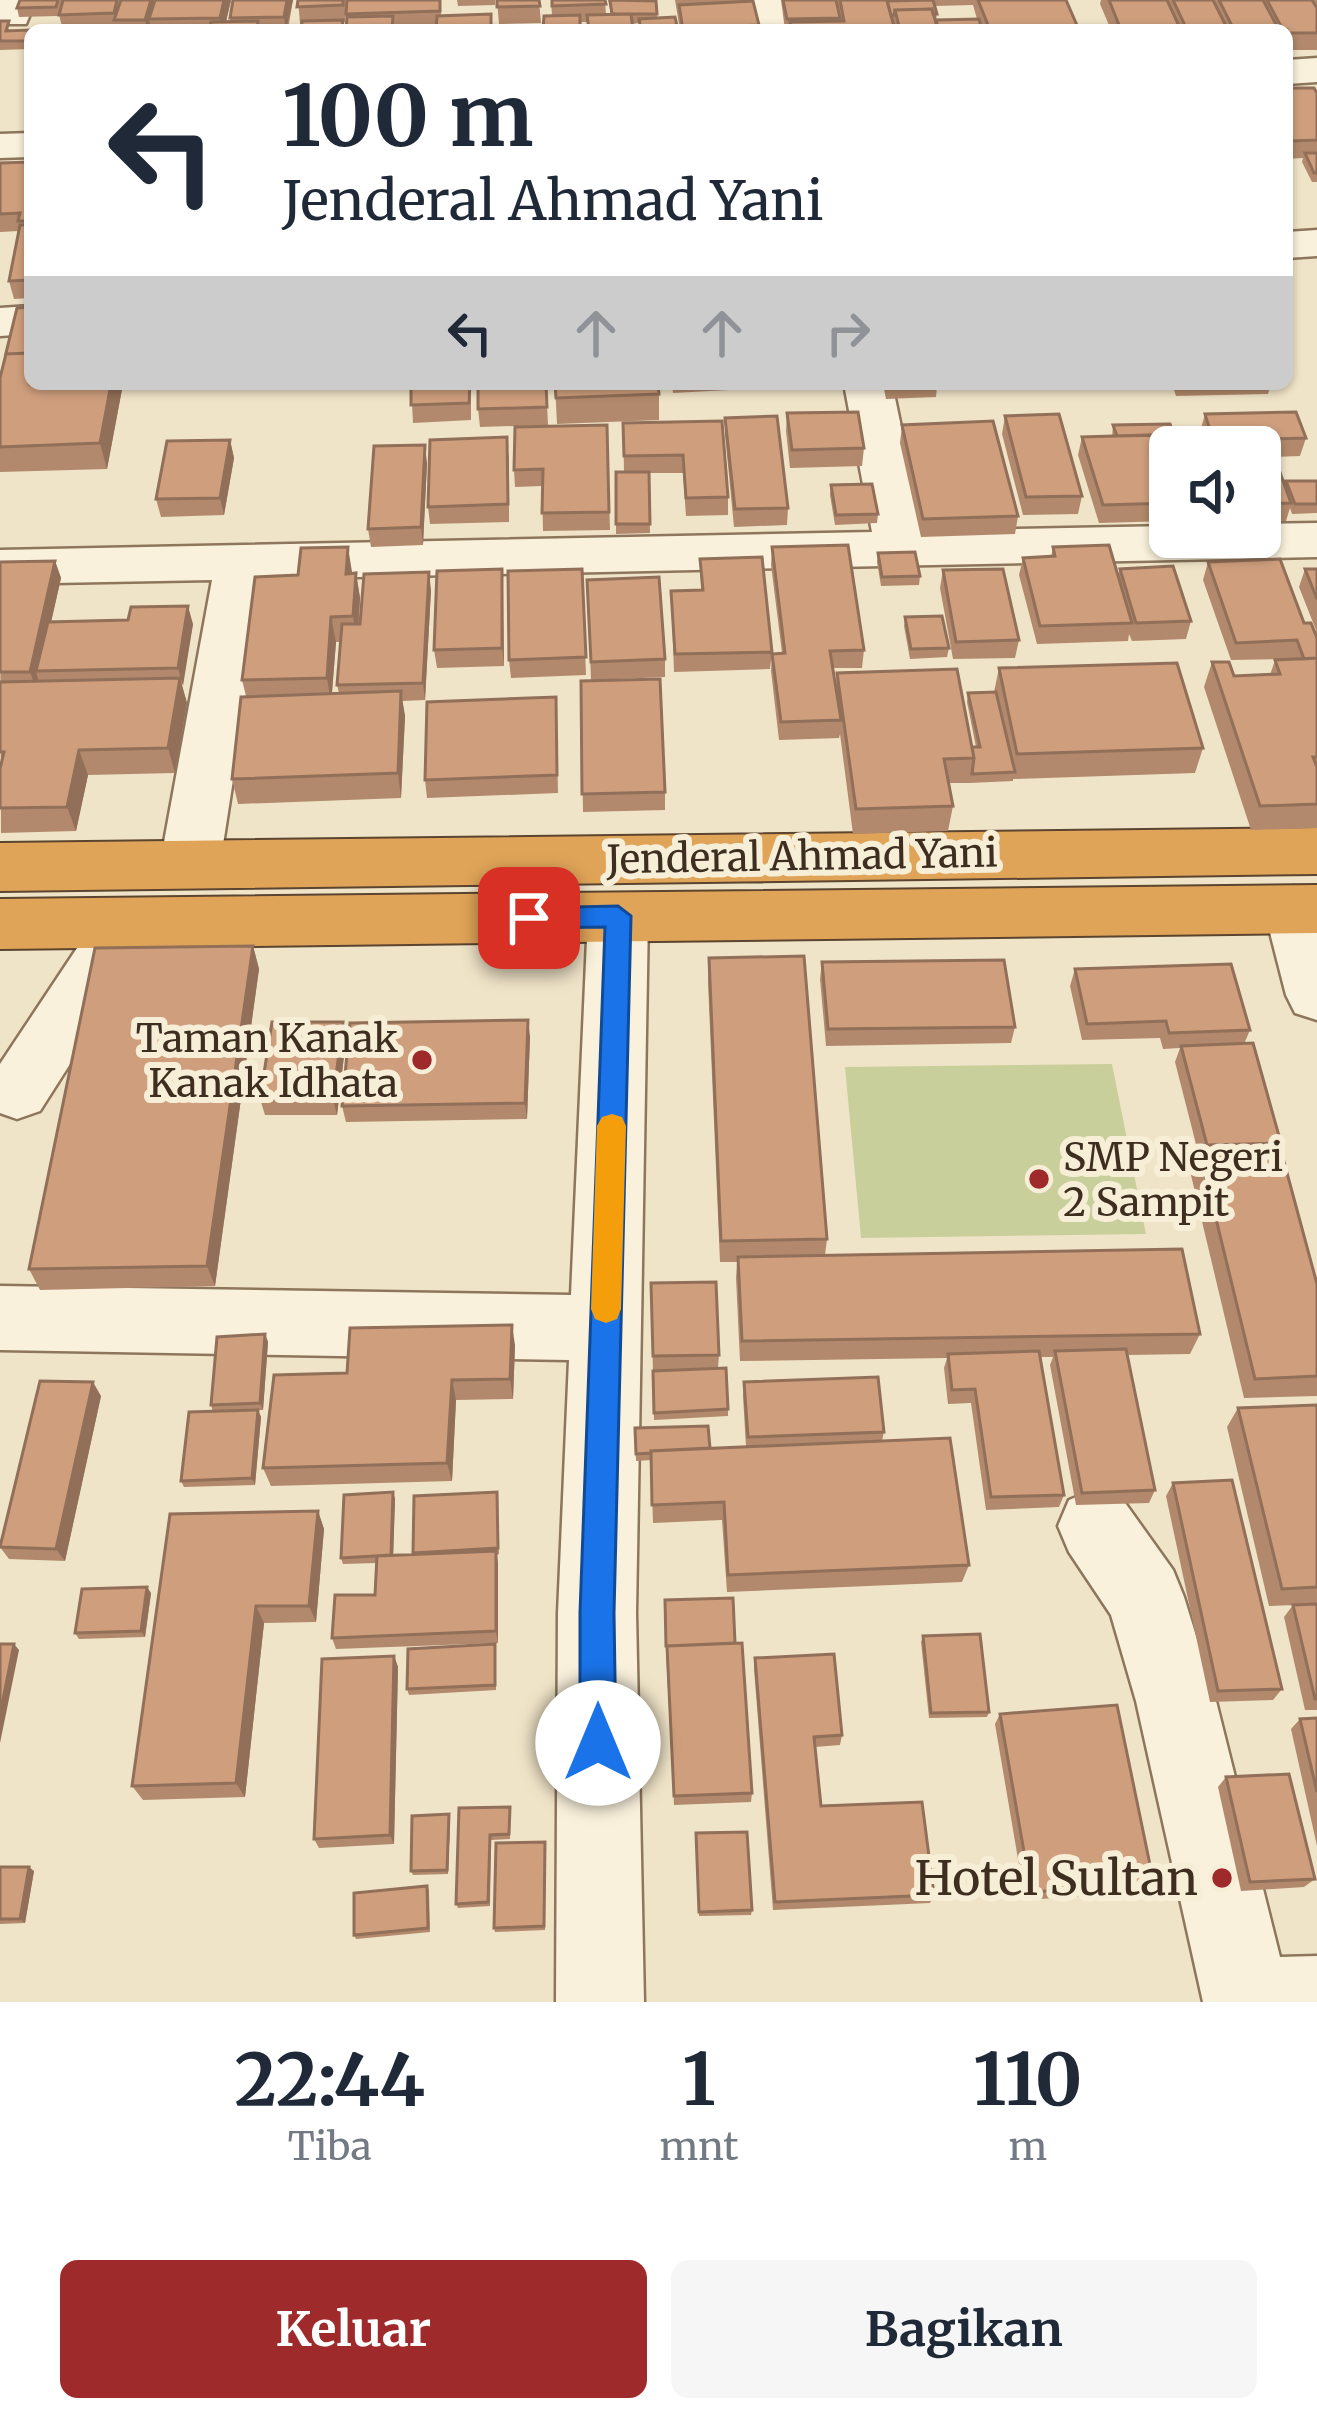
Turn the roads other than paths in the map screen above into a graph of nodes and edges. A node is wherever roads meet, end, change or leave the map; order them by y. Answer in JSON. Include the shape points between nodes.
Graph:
{"nodes":[{"id":1,"x":869,"y":390,"type":"edge"},
{"id":2,"x":1317,"y":539,"type":"edge"},
{"id":3,"x":902,"y":550,"type":"junction"},
{"id":4,"x":241,"y":561,"type":"junction"},
{"id":5,"x":164,"y":562,"type":"junction"},
{"id":6,"x":0,"y":568,"type":"edge"},
{"id":7,"x":158,"y":621,"type":"edge"},
{"id":8,"x":1317,"y":851,"type":"edge"},
{"id":9,"x":190,"y":864,"type":"junction"},
{"id":10,"x":0,"y":867,"type":"edge"},
{"id":11,"x":1306,"y":909,"type":"edge"},
{"id":12,"x":618,"y":916,"type":"junction"},
{"id":13,"x":127,"y":922,"type":"junction"},
{"id":14,"x":0,"y":924,"type":"edge"},
{"id":15,"x":1317,"y":995,"type":"edge"},
{"id":16,"x":16,"y":1092,"type":"dead end"},
{"id":17,"x":0,"y":1318,"type":"edge"},
{"id":18,"x":605,"y":1328,"type":"junction"},
{"id":19,"x":1096,"y":1526,"type":"dead end"},
{"id":20,"x":1317,"y":2000,"type":"edge"},
{"id":21,"x":600,"y":2002,"type":"edge"},
{"id":22,"x":1247,"y":2002,"type":"edge"},
{"id":23,"x":1257,"y":2002,"type":"edge"}],
"edges":[{"from":1,"to":3,"type":"street"},
{"from":2,"to":3,"type":"street"},
{"from":3,"to":4,"type":"street"},
{"from":4,"to":5,"type":"street"},
{"from":4,"to":9,"type":"street"},
{"from":5,"to":6,"type":"street"},
{"from":5,"to":7,"type":"street"},
{"from":8,"to":9,"type":"highway","name":"Jenderal Ahmad Yani"},
{"from":9,"to":10,"type":"highway","name":"Jenderal Ahmad Yani"},
{"from":11,"to":12,"type":"highway","name":"Jenderal Ahmad Yani"},
{"from":11,"to":15,"type":"street"},
{"from":12,"to":13,"type":"highway","name":"Jenderal Ahmad Yani"},
{"from":12,"to":18,"type":"street"},
{"from":13,"to":14,"type":"highway","name":"Jenderal Ahmad Yani"},
{"from":13,"to":16,"type":"street"},
{"from":17,"to":18,"type":"street"},
{"from":18,"to":21,"type":"street"},
{"from":19,"to":22,"type":"street","via":[[1145,1597]]},
{"from":20,"to":23,"type":"street"}]}
